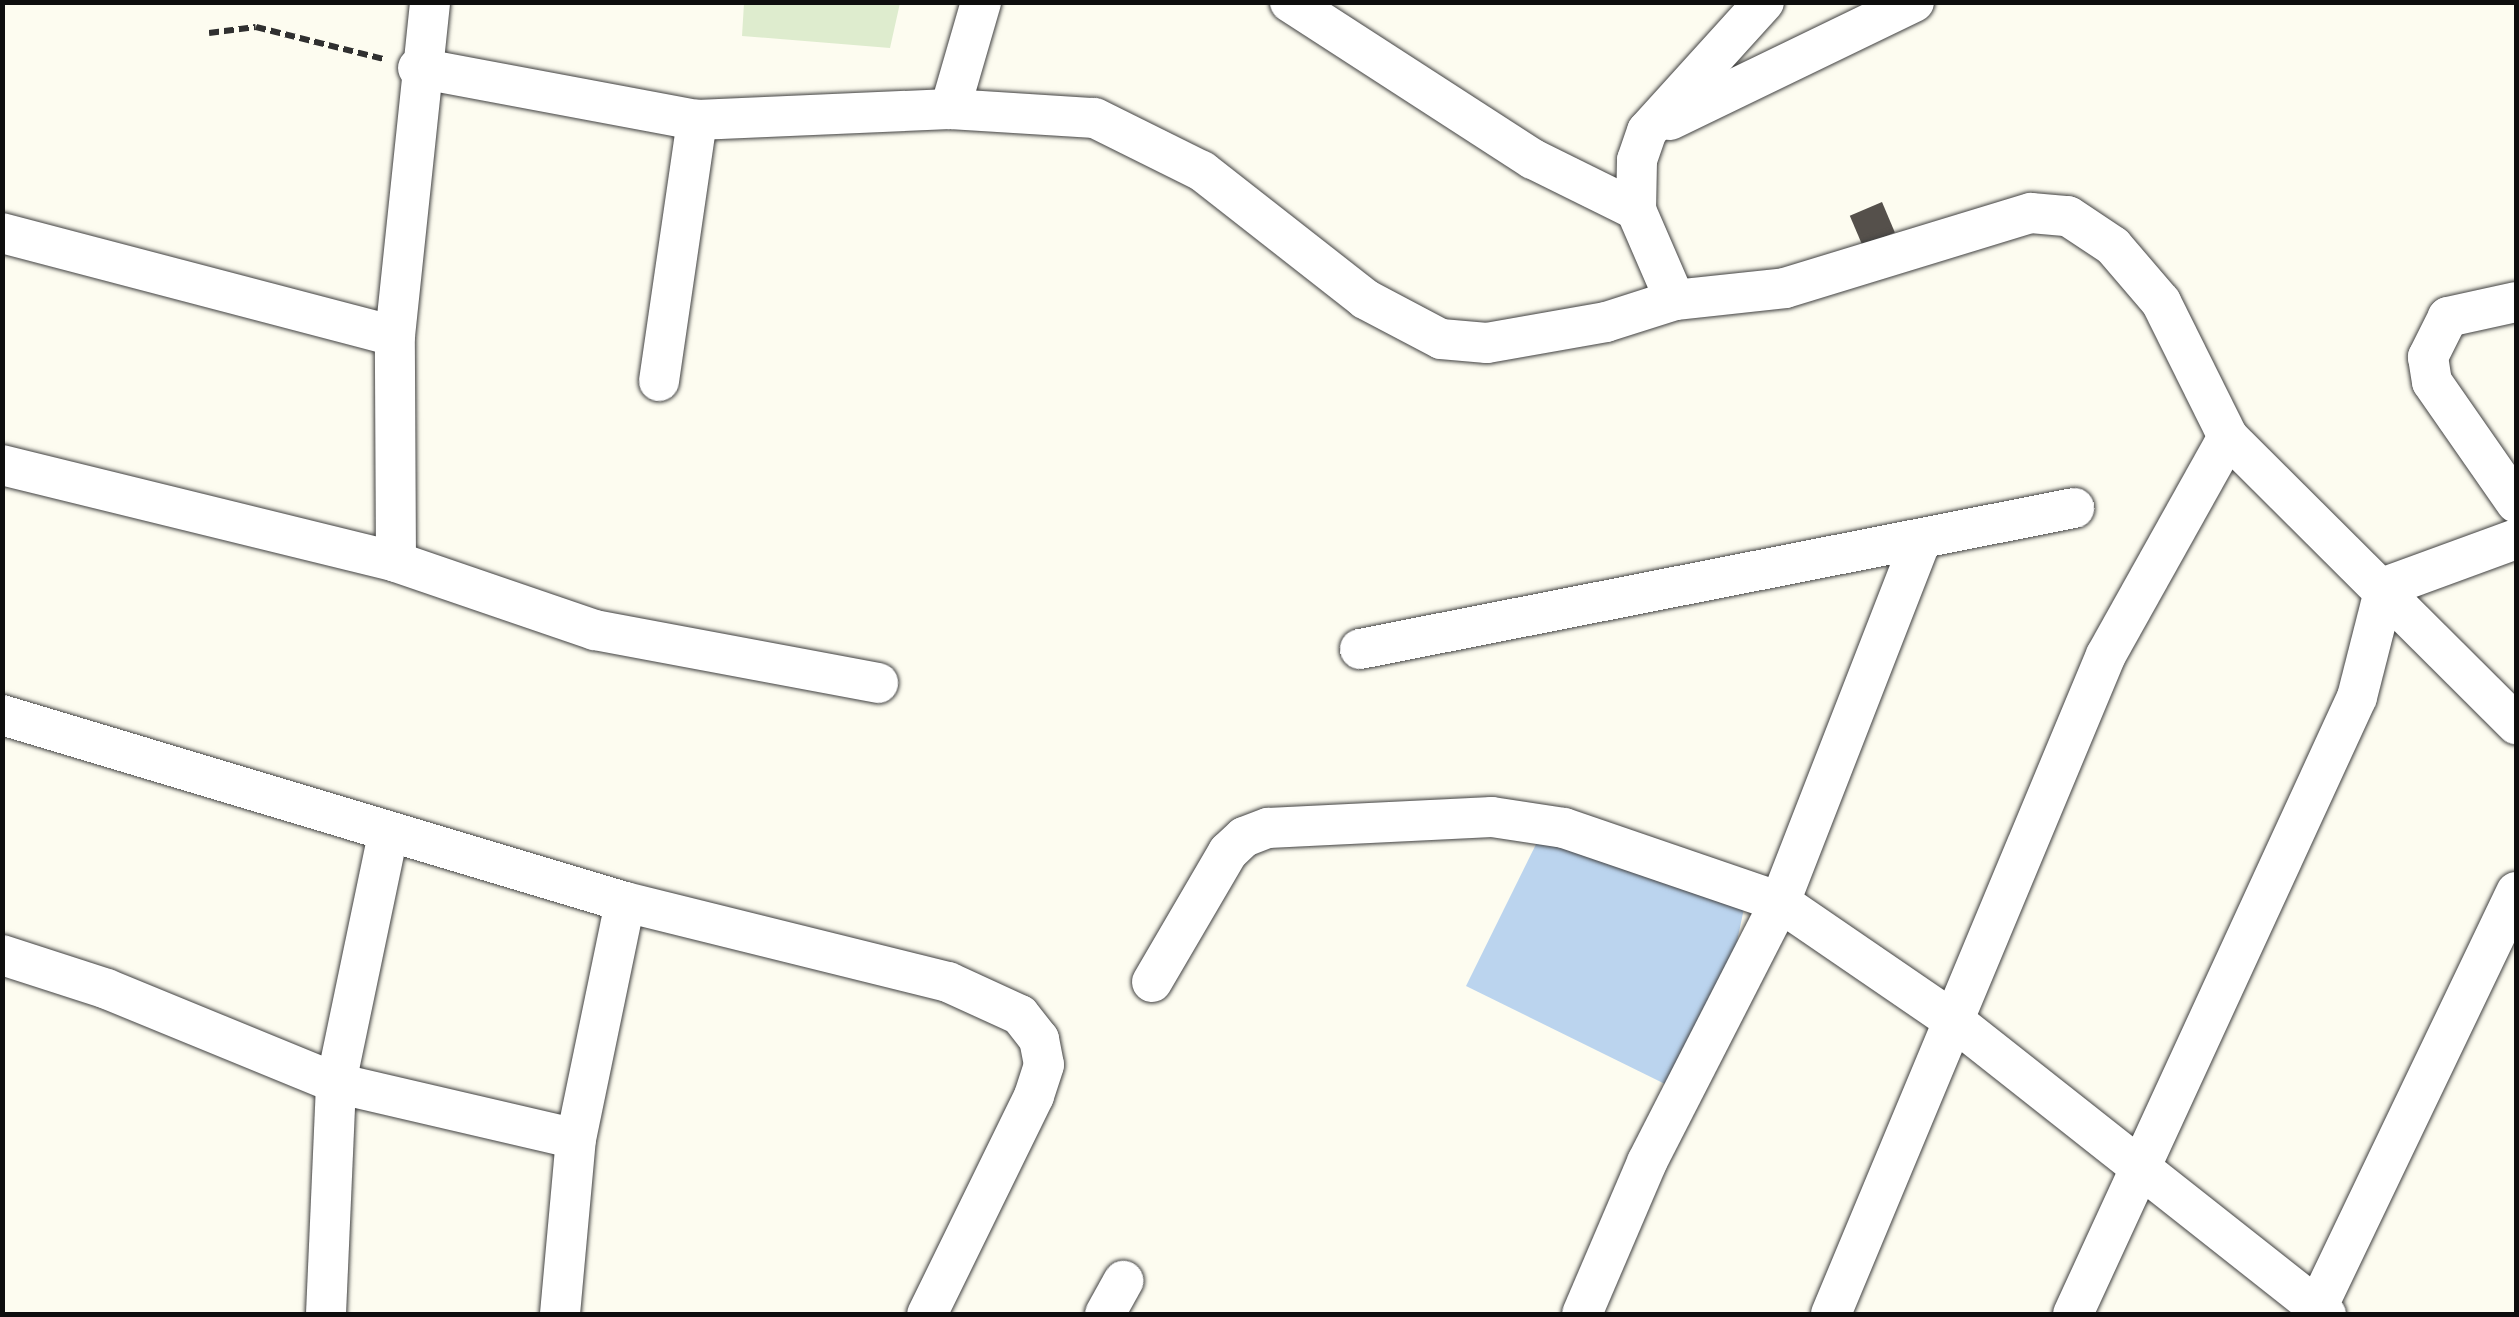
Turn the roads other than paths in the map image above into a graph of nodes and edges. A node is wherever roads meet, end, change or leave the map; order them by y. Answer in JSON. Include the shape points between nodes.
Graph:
{"nodes":[{"id":1,"x":430,"y":2,"type":"edge"},
{"id":2,"x":981,"y":2,"type":"edge"},
{"id":3,"x":1290,"y":2,"type":"edge"},
{"id":4,"x":1764,"y":2,"type":"edge"},
{"id":5,"x":1914,"y":2,"type":"edge"},
{"id":6,"x":418,"y":68,"type":"junction"},
{"id":7,"x":950,"y":109,"type":"junction"},
{"id":8,"x":697,"y":120,"type":"junction"},
{"id":9,"x":1647,"y":131,"type":"junction"},
{"id":10,"x":1636,"y":210,"type":"junction"},
{"id":11,"x":2,"y":233,"type":"edge"},
{"id":12,"x":1674,"y":300,"type":"junction"},
{"id":13,"x":2516,"y":302,"type":"edge"},
{"id":14,"x":395,"y":336,"type":"junction"},
{"id":15,"x":659,"y":381,"type":"dead end"},
{"id":16,"x":2228,"y":437,"type":"junction"},
{"id":17,"x":2,"y":464,"type":"edge"},
{"id":18,"x":2516,"y":503,"type":"edge"},
{"id":19,"x":2074,"y":508,"type":"dead end"},
{"id":20,"x":2516,"y":539,"type":"edge"},
{"id":21,"x":1920,"y":543,"type":"junction"},
{"id":22,"x":396,"y":562,"type":"junction"},
{"id":23,"x":2385,"y":587,"type":"junction"},
{"id":24,"x":1360,"y":649,"type":"dead end"},
{"id":25,"x":878,"y":684,"type":"dead end"},
{"id":26,"x":2,"y":715,"type":"edge"},
{"id":27,"x":2516,"y":724,"type":"edge"},
{"id":28,"x":388,"y":834,"type":"junction"},
{"id":29,"x":2516,"y":892,"type":"edge"},
{"id":30,"x":625,"y":902,"type":"junction"},
{"id":31,"x":1780,"y":902,"type":"junction"},
{"id":32,"x":2,"y":955,"type":"edge"},
{"id":33,"x":1152,"y":982,"type":"dead end"},
{"id":34,"x":1958,"y":1024,"type":"junction"},
{"id":35,"x":336,"y":1083,"type":"junction"},
{"id":36,"x":576,"y":1139,"type":"junction"},
{"id":37,"x":2141,"y":1174,"type":"junction"},
{"id":38,"x":2319,"y":1313,"type":"edge"},
{"id":39,"x":326,"y":1314,"type":"edge"},
{"id":40,"x":560,"y":1314,"type":"edge"},
{"id":41,"x":927,"y":1314,"type":"edge"},
{"id":42,"x":1582,"y":1314,"type":"edge"},
{"id":43,"x":1831,"y":1314,"type":"edge"},
{"id":44,"x":2073,"y":1314,"type":"edge"}],
"edges":[{"from":1,"to":6,"type":"street"},
{"from":2,"to":7,"type":"street"},
{"from":3,"to":10,"type":"street","via":[[1533,159]]},
{"from":4,"to":9,"type":"street"},
{"from":5,"to":9,"type":"street"},
{"from":6,"to":8,"type":"street"},
{"from":6,"to":14,"type":"street"},
{"from":7,"to":8,"type":"street"},
{"from":7,"to":12,"type":"street","via":[[1095,118],[1202,171],[1365,299],[1441,339],[1487,343],[1606,322]]},
{"from":8,"to":15,"type":"street"},
{"from":9,"to":10,"type":"street","via":[[1637,160]]},
{"from":10,"to":12,"type":"street"},
{"from":11,"to":14,"type":"street"},
{"from":12,"to":16,"type":"street","via":[[1784,288],[2031,213],[2068,216],[2113,246],[2161,302]]},
{"from":13,"to":18,"type":"street","via":[[2448,317],[2428,357],[2432,382]]},
{"from":14,"to":22,"type":"street"},
{"from":16,"to":23,"type":"street"},
{"from":16,"to":34,"type":"street","via":[[2106,655]]},
{"from":17,"to":22,"type":"street"},
{"from":19,"to":21,"type":"street"},
{"from":20,"to":23,"type":"street"},
{"from":21,"to":24,"type":"street"},
{"from":21,"to":31,"type":"street"},
{"from":22,"to":25,"type":"street","via":[[595,630]]},
{"from":23,"to":27,"type":"street"},
{"from":23,"to":37,"type":"street","via":[[2357,696]]},
{"from":26,"to":28,"type":"street"},
{"from":28,"to":30,"type":"street"},
{"from":28,"to":35,"type":"street"},
{"from":29,"to":38,"type":"street"},
{"from":30,"to":36,"type":"street"},
{"from":30,"to":41,"type":"street","via":[[948,982],[1020,1015],[1039,1039],[1044,1065],[1034,1096]]},
{"from":31,"to":33,"type":"street","via":[[1564,828],[1492,818],[1268,828],[1244,836],[1228,852]]},
{"from":31,"to":34,"type":"street"},
{"from":31,"to":42,"type":"street","via":[[1648,1162]]},
{"from":32,"to":35,"type":"street"},
{"from":34,"to":37,"type":"street"},
{"from":34,"to":43,"type":"street"},
{"from":35,"to":36,"type":"street"},
{"from":35,"to":39,"type":"street"},
{"from":36,"to":40,"type":"street"},
{"from":37,"to":38,"type":"street"},
{"from":37,"to":44,"type":"street"}]}
